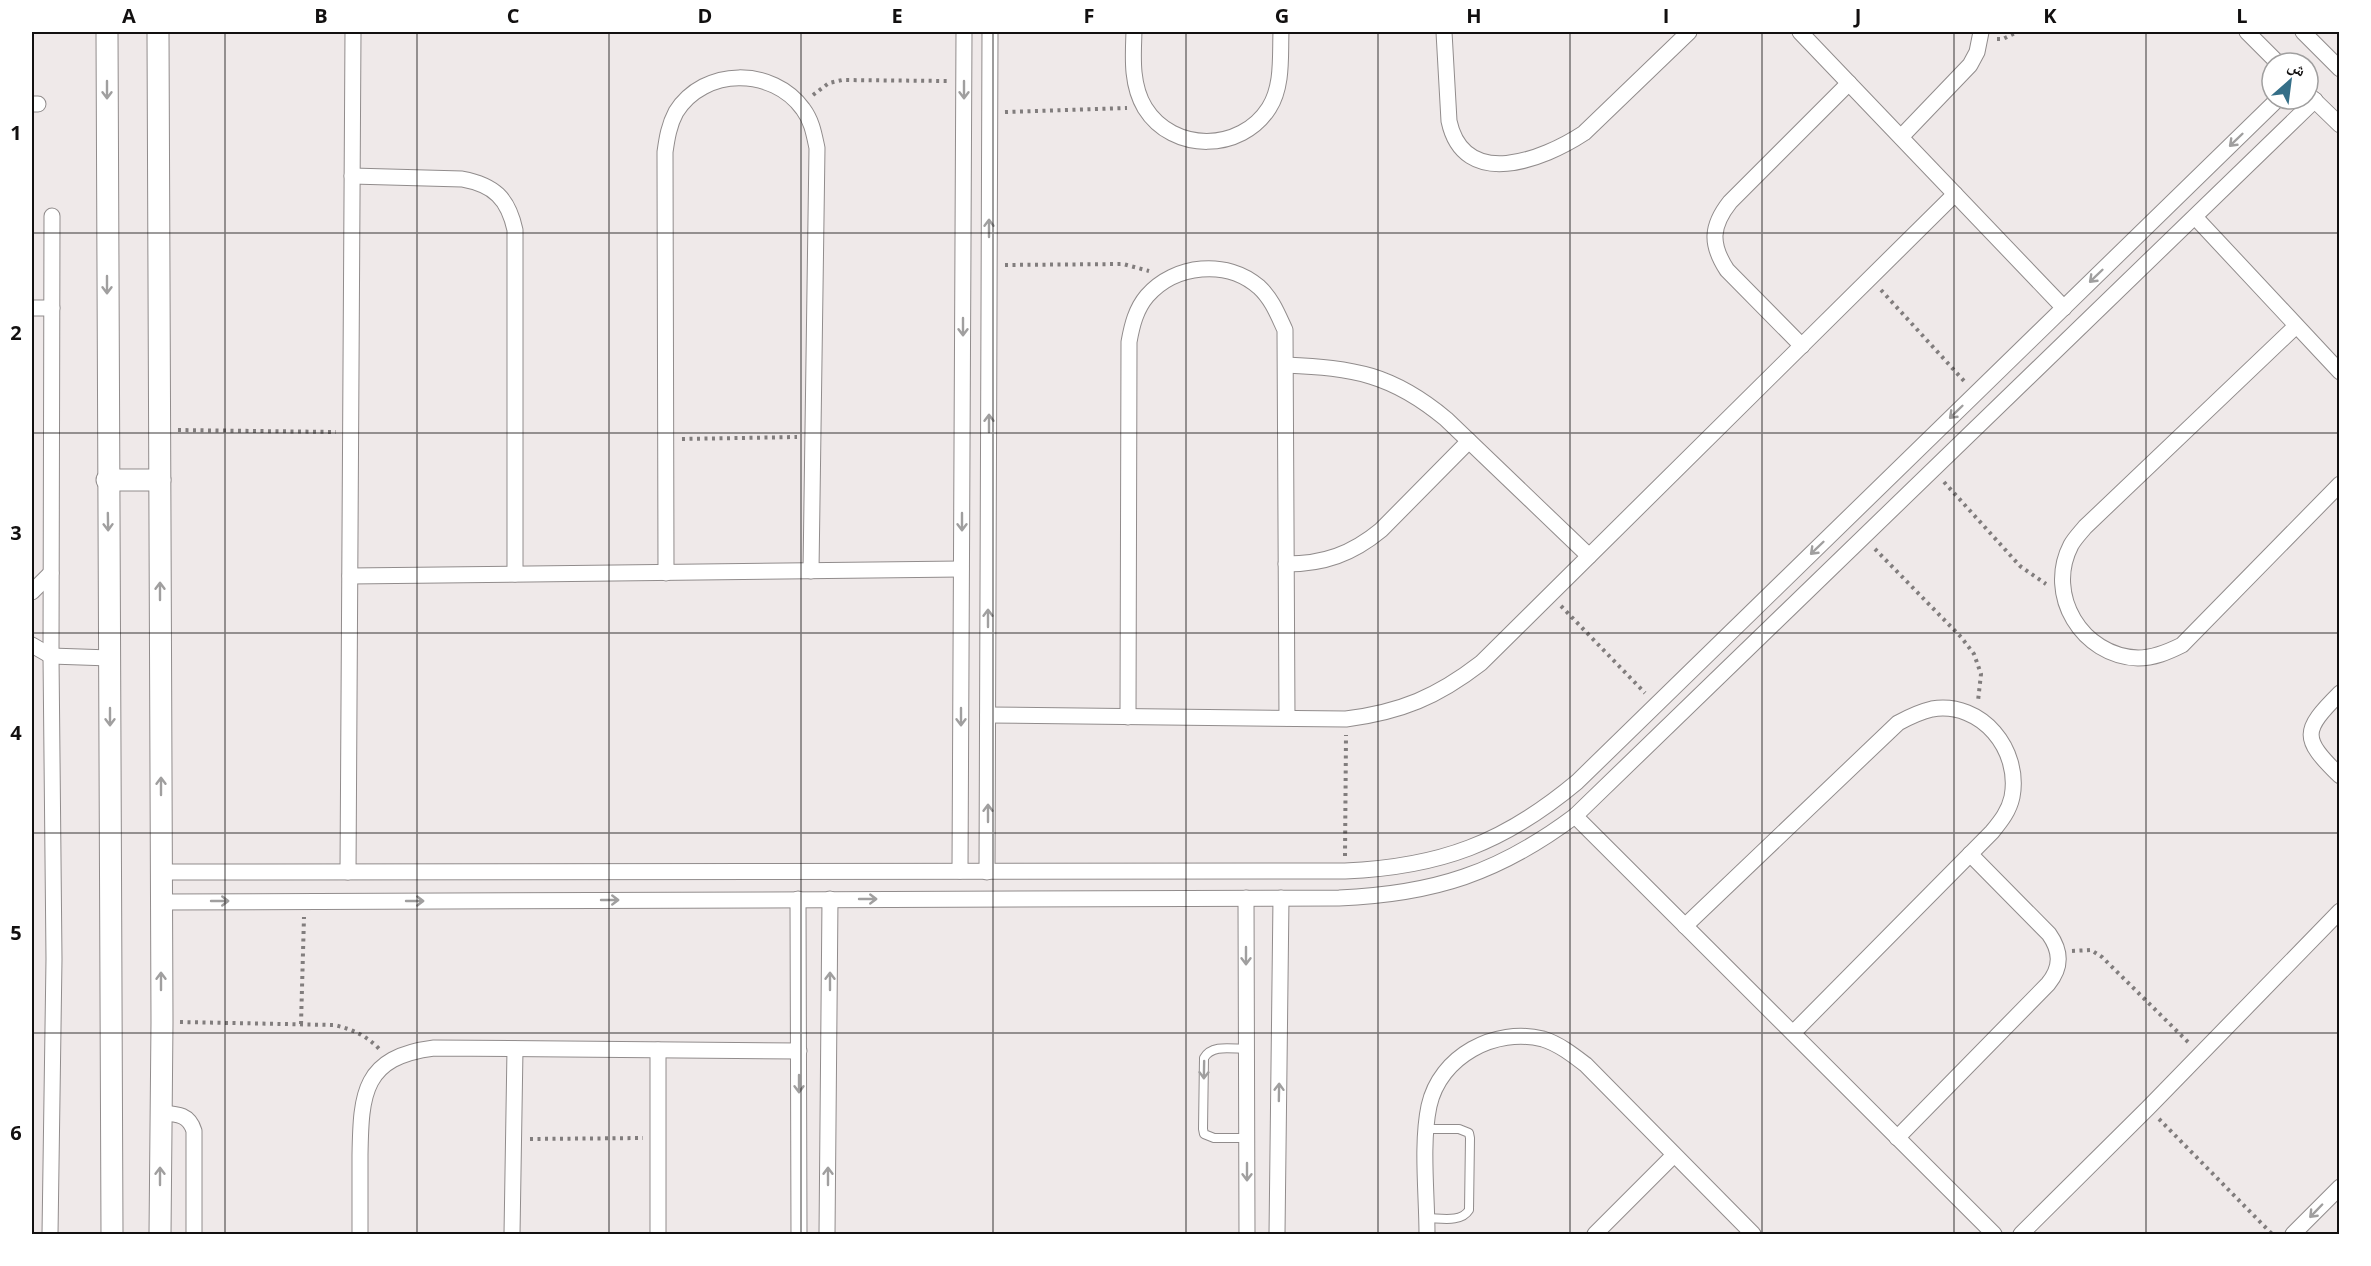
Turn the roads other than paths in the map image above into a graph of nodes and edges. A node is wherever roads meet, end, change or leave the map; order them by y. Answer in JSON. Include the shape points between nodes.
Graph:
{"nodes":[{"id":1,"x":107,"y":32,"type":"edge"},
{"id":2,"x":158,"y":32,"type":"edge"},
{"id":3,"x":353,"y":32,"type":"edge"},
{"id":4,"x":964,"y":32,"type":"edge"},
{"id":5,"x":990,"y":32,"type":"edge"},
{"id":6,"x":1134,"y":32,"type":"edge"},
{"id":7,"x":1281,"y":32,"type":"edge"},
{"id":8,"x":1444,"y":32,"type":"edge"},
{"id":9,"x":1689,"y":32,"type":"edge"},
{"id":10,"x":1800,"y":32,"type":"edge"},
{"id":11,"x":1981,"y":32,"type":"edge"},
{"id":12,"x":2247,"y":32,"type":"edge"},
{"id":13,"x":2303,"y":32,"type":"edge"},
{"id":14,"x":2266,"y":51,"type":"edge"},
{"id":15,"x":2340,"y":69,"type":"edge"},
{"id":16,"x":1849,"y":83,"type":"junction"},
{"id":17,"x":2320,"y":105,"type":"edge"},
{"id":18,"x":2266,"y":111,"type":"edge"},
{"id":19,"x":2298,"y":111,"type":"edge"},
{"id":20,"x":2340,"y":125,"type":"edge"},
{"id":21,"x":1900,"y":137,"type":"junction"},
{"id":22,"x":352,"y":176,"type":"junction"},
{"id":23,"x":1955,"y":194,"type":"junction"},
{"id":24,"x":52,"y":216,"type":"dead end"},
{"id":25,"x":2195,"y":217,"type":"junction"},
{"id":26,"x":963,"y":304,"type":"junction"},
{"id":27,"x":989,"y":304,"type":"junction"},
{"id":28,"x":32,"y":308,"type":"edge"},
{"id":29,"x":52,"y":308,"type":"junction"},
{"id":30,"x":2064,"y":308,"type":"junction"},
{"id":31,"x":2296,"y":326,"type":"junction"},
{"id":32,"x":1802,"y":346,"type":"junction"},
{"id":33,"x":1286,"y":365,"type":"junction"},
{"id":34,"x":2340,"y":372,"type":"edge"},
{"id":35,"x":1469,"y":441,"type":"junction"},
{"id":36,"x":107,"y":480,"type":"junction"},
{"id":37,"x":159,"y":480,"type":"junction"},
{"id":38,"x":2340,"y":484,"type":"edge"},
{"id":39,"x":1589,"y":556,"type":"junction"},
{"id":40,"x":1286,"y":564,"type":"junction"},
{"id":41,"x":962,"y":569,"type":"junction"},
{"id":42,"x":811,"y":571,"type":"junction"},
{"id":43,"x":51,"y":573,"type":"junction"},
{"id":44,"x":666,"y":573,"type":"junction"},
{"id":45,"x":515,"y":574,"type":"junction"},
{"id":46,"x":350,"y":576,"type":"junction"},
{"id":47,"x":32,"y":592,"type":"edge"},
{"id":48,"x":32,"y":645,"type":"edge"},
{"id":49,"x":51,"y":656,"type":"junction"},
{"id":50,"x":110,"y":658,"type":"junction"},
{"id":51,"x":2340,"y":693,"type":"edge"},
{"id":52,"x":988,"y":715,"type":"junction"},
{"id":53,"x":1128,"y":717,"type":"junction"},
{"id":54,"x":1287,"y":718,"type":"junction"},
{"id":55,"x":2340,"y":776,"type":"edge"},
{"id":56,"x":1575,"y":816,"type":"junction"},
{"id":57,"x":1971,"y":854,"type":"junction"},
{"id":58,"x":960,"y":871,"type":"junction"},
{"id":59,"x":161,"y":872,"type":"junction"},
{"id":60,"x":348,"y":872,"type":"junction"},
{"id":61,"x":987,"y":872,"type":"junction"},
{"id":62,"x":1246,"y":898,"type":"junction"},
{"id":63,"x":1281,"y":898,"type":"junction"},
{"id":64,"x":798,"y":899,"type":"junction"},
{"id":65,"x":830,"y":899,"type":"junction"},
{"id":66,"x":161,"y":902,"type":"junction"},
{"id":67,"x":2340,"y":911,"type":"edge"},
{"id":68,"x":1685,"y":926,"type":"junction"},
{"id":69,"x":1793,"y":1034,"type":"junction"},
{"id":70,"x":515,"y":1049,"type":"junction"},
{"id":71,"x":1246,"y":1049,"type":"junction"},
{"id":72,"x":658,"y":1050,"type":"junction"},
{"id":73,"x":799,"y":1051,"type":"junction"},
{"id":74,"x":161,"y":1113,"type":"junction"},
{"id":75,"x":1426,"y":1129,"type":"junction"},
{"id":76,"x":1246,"y":1138,"type":"junction"},
{"id":77,"x":1897,"y":1138,"type":"junction"},
{"id":78,"x":1674,"y":1155,"type":"junction"},
{"id":79,"x":2340,"y":1187,"type":"edge"},
{"id":80,"x":1427,"y":1218,"type":"junction"},
{"id":81,"x":50,"y":1234,"type":"edge"},
{"id":82,"x":112,"y":1234,"type":"edge"},
{"id":83,"x":160,"y":1234,"type":"edge"},
{"id":84,"x":194,"y":1234,"type":"edge"},
{"id":85,"x":360,"y":1234,"type":"edge"},
{"id":86,"x":512,"y":1234,"type":"edge"},
{"id":87,"x":658,"y":1234,"type":"edge"},
{"id":88,"x":799,"y":1234,"type":"edge"},
{"id":89,"x":827,"y":1234,"type":"edge"},
{"id":90,"x":1247,"y":1234,"type":"edge"},
{"id":91,"x":1277,"y":1234,"type":"edge"},
{"id":92,"x":1427,"y":1234,"type":"edge"},
{"id":93,"x":1595,"y":1234,"type":"edge"},
{"id":94,"x":1753,"y":1234,"type":"edge"},
{"id":95,"x":1994,"y":1234,"type":"edge"},
{"id":96,"x":2021,"y":1234,"type":"edge"},
{"id":97,"x":2293,"y":1234,"type":"edge"}],
"edges":[{"from":1,"to":36,"type":"street","one_way":true},
{"from":2,"to":37,"type":"street"},
{"from":3,"to":22,"type":"street"},
{"from":4,"to":26,"type":"street","one_way":true},
{"from":27,"to":5,"type":"street","one_way":true},
{"from":6,"to":7,"type":"street","via":[[1133,68],[1145,108],[1158,124],[1176,136],[1197,142],[1218,142],[1238,136],[1270,108],[1278,88]]},
{"from":8,"to":9,"type":"street","via":[[1452,135],[1469,156],[1496,164],[1533,159],[1584,133]]},
{"from":10,"to":16,"type":"street"},
{"from":11,"to":21,"type":"street","via":[[1970,65]]},
{"from":12,"to":14,"type":"street"},
{"from":13,"to":15,"type":"street"},
{"from":16,"to":21,"type":"street"},
{"from":16,"to":32,"type":"street","via":[[1730,202],[1715,228],[1714,243],[1727,270]]},
{"from":17,"to":20,"type":"street"},
{"from":18,"to":30,"type":"street","one_way":true},
{"from":19,"to":25,"type":"street"},
{"from":21,"to":23,"type":"street"},
{"from":22,"to":45,"type":"street","via":[[478,182],[493,189],[512,214]]},
{"from":22,"to":46,"type":"street"},
{"from":23,"to":30,"type":"street"},
{"from":23,"to":32,"type":"street"},
{"from":24,"to":29,"type":"street"},
{"from":25,"to":31,"type":"street"},
{"from":25,"to":56,"type":"street"},
{"from":26,"to":27,"type":"street"},
{"from":26,"to":41,"type":"street","one_way":true},
{"from":52,"to":27,"type":"street","one_way":true},
{"from":28,"to":29,"type":"street"},
{"from":29,"to":43,"type":"street"},
{"from":30,"to":61,"type":"street","one_way":true,"via":[[1577,782],[1549,806],[1486,842],[1453,855],[1390,868],[1345,871]]},
{"from":31,"to":34,"type":"street"},
{"from":31,"to":38,"type":"street","via":[[2085,527],[2072,544],[2064,566],[2062,588],[2068,610],[2079,630],[2096,645],[2117,655],[2161,655],[2182,645]]},
{"from":32,"to":39,"type":"street"},
{"from":33,"to":35,"type":"street","via":[[1335,367],[1383,379],[1427,403]]},
{"from":33,"to":40,"type":"street"},
{"from":33,"to":53,"type":"street","via":[[1285,330],[1275,307],[1259,288],[1238,274],[1214,268],[1189,270],[1166,280],[1147,296],[1134,318],[1129,342]]},
{"from":35,"to":39,"type":"street"},
{"from":35,"to":40,"type":"street","via":[[1365,543],[1328,561]]},
{"from":36,"to":37,"type":"street"},
{"from":36,"to":50,"type":"street","one_way":true},
{"from":59,"to":37,"type":"street","one_way":true},
{"from":39,"to":54,"type":"street","via":[[1481,663],[1432,696],[1376,715]]},
{"from":40,"to":54,"type":"street"},
{"from":41,"to":42,"type":"street"},
{"from":41,"to":58,"type":"street","one_way":true},
{"from":42,"to":44,"type":"street"},
{"from":42,"to":44,"type":"street","via":[[817,148],[813,127],[788,93],[749,77],[708,84],[690,96],[668,131]]},
{"from":43,"to":47,"type":"street"},
{"from":43,"to":49,"type":"street"},
{"from":44,"to":45,"type":"street"},
{"from":45,"to":46,"type":"street"},
{"from":46,"to":60,"type":"street"},
{"from":48,"to":49,"type":"street"},
{"from":49,"to":50,"type":"street"},
{"from":49,"to":81,"type":"street","via":[[54,959]]},
{"from":50,"to":82,"type":"street","one_way":true},
{"from":51,"to":55,"type":"street","via":[[2314,720],[2311,729],[2314,749]]},
{"from":52,"to":53,"type":"street"},
{"from":61,"to":52,"type":"street","one_way":true},
{"from":53,"to":54,"type":"street"},
{"from":56,"to":63,"type":"street","via":[[1515,856],[1447,883],[1376,896]]},
{"from":56,"to":68,"type":"street"},
{"from":57,"to":68,"type":"street","via":[[2004,817],[2012,799],[2011,760],[2002,742],[1973,716],[1934,709],[1898,723]]},
{"from":57,"to":69,"type":"street"},
{"from":57,"to":77,"type":"street","via":[[2056,943],[2059,954],[2055,975]]},
{"from":58,"to":60,"type":"street"},
{"from":58,"to":61,"type":"street"},
{"from":59,"to":60,"type":"street"},
{"from":59,"to":66,"type":"street"},
{"from":62,"to":63,"type":"street"},
{"from":65,"to":62,"type":"street","one_way":true},
{"from":62,"to":71,"type":"street","one_way":true},
{"from":91,"to":63,"type":"street","one_way":true},
{"from":64,"to":65,"type":"street"},
{"from":66,"to":64,"type":"street","one_way":true},
{"from":64,"to":73,"type":"street"},
{"from":89,"to":65,"type":"street","one_way":true},
{"from":74,"to":66,"type":"street","one_way":true},
{"from":67,"to":96,"type":"street"},
{"from":68,"to":69,"type":"street"},
{"from":69,"to":77,"type":"street"},
{"from":70,"to":72,"type":"street"},
{"from":70,"to":85,"type":"street","via":[[410,1051],[388,1062],[372,1078],[363,1099],[360,1121]]},
{"from":70,"to":86,"type":"street"},
{"from":71,"to":76,"type":"street"},
{"from":71,"to":76,"type":"lane","one_way":true,"via":[[1217,1048],[1206,1053],[1203,1129],[1204,1134],[1214,1138]]},
{"from":72,"to":73,"type":"street"},
{"from":72,"to":87,"type":"street"},
{"from":73,"to":88,"type":"street","one_way":true},
{"from":83,"to":74,"type":"street","one_way":true},
{"from":74,"to":84,"type":"street","via":[[183,1115],[194,1131]]},
{"from":75,"to":78,"type":"street","via":[[1429,1105],[1438,1082],[1454,1063],[1473,1048],[1496,1039],[1520,1036],[1544,1040],[1567,1050]]},
{"from":75,"to":80,"type":"street"},
{"from":75,"to":80,"type":"lane","via":[[1459,1129],[1469,1133],[1470,1138],[1469,1210],[1456,1218]]},
{"from":76,"to":90,"type":"street","one_way":true},
{"from":77,"to":95,"type":"street"},
{"from":78,"to":93,"type":"street"},
{"from":78,"to":94,"type":"street"},
{"from":79,"to":97,"type":"street","one_way":true},
{"from":80,"to":92,"type":"street"}]}
